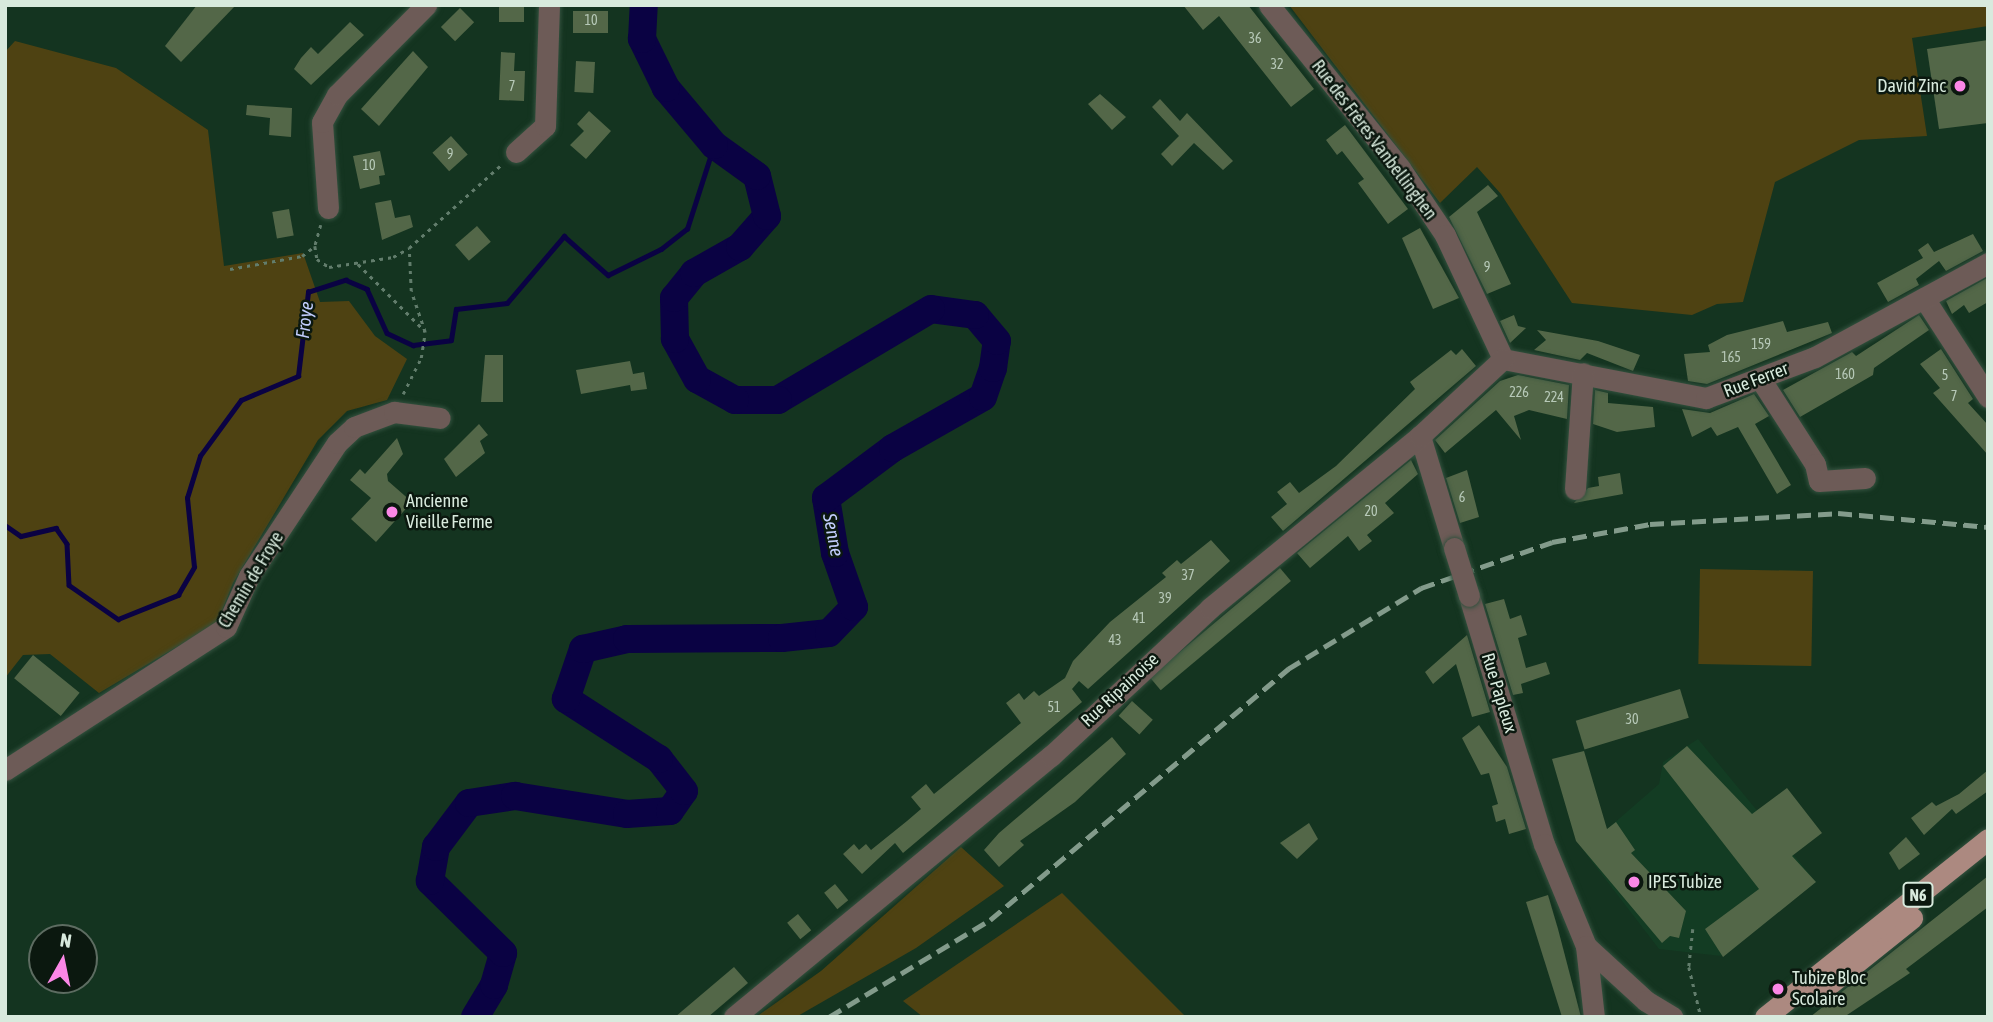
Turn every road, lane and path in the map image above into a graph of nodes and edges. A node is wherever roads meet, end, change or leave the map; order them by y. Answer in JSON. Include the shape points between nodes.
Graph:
{"nodes":[{"id":1,"x":426,"y":5,"type":"edge"},
{"id":2,"x":549,"y":5,"type":"edge"},
{"id":3,"x":1269,"y":5,"type":"edge"},
{"id":4,"x":516,"y":152,"type":"joint"},
{"id":5,"x":328,"y":208,"type":"joint"},
{"id":6,"x":314,"y":246,"type":"junction"},
{"id":7,"x":409,"y":248,"type":"junction"},
{"id":8,"x":1988,"y":263,"type":"edge"},
{"id":9,"x":358,"y":264,"type":"junction"},
{"id":10,"x":230,"y":269,"type":"dead end"},
{"id":11,"x":1924,"y":298,"type":"junction"},
{"id":12,"x":425,"y":332,"type":"junction"},
{"id":13,"x":1503,"y":359,"type":"junction"},
{"id":14,"x":1583,"y":373,"type":"junction"},
{"id":15,"x":1761,"y":380,"type":"junction"},
{"id":16,"x":1988,"y":397,"type":"edge"},
{"id":17,"x":394,"y":412,"type":"junction"},
{"id":18,"x":440,"y":418,"type":"dead end"},
{"id":19,"x":1420,"y":436,"type":"junction"},
{"id":20,"x":1865,"y":478,"type":"dead end"},
{"id":21,"x":1575,"y":489,"type":"dead end"},
{"id":22,"x":5,"y":770,"type":"edge"},
{"id":23,"x":1988,"y":839,"type":"edge"},
{"id":24,"x":1988,"y":858,"type":"edge"},
{"id":25,"x":1693,"y":929,"type":"dead end"},
{"id":26,"x":1586,"y":946,"type":"junction"},
{"id":27,"x":734,"y":1017,"type":"edge"},
{"id":28,"x":1594,"y":1017,"type":"edge"},
{"id":29,"x":1673,"y":1017,"type":"edge"},
{"id":30,"x":1701,"y":1017,"type":"edge"},
{"id":31,"x":1765,"y":1017,"type":"edge"},
{"id":32,"x":1788,"y":1017,"type":"edge"}],
"edges":[{"from":1,"to":5,"type":"street","via":[[338,95],[322,122]]},
{"from":2,"to":4,"type":"street","via":[[545,126]]},
{"from":3,"to":13,"type":"street","name":"Rue des Frères Vanbellinghen","via":[[1400,168],[1438,224]]},
{"from":4,"to":7,"type":"path"},
{"from":5,"to":6,"type":"path"},
{"from":6,"to":9,"type":"path","via":[[317,258],[329,267]]},
{"from":6,"to":10,"type":"path","via":[[302,256]]},
{"from":7,"to":9,"type":"path"},
{"from":7,"to":12,"type":"path","via":[[411,290]]},
{"from":8,"to":11,"type":"street","name":"Rue Ferrer"},
{"from":9,"to":12,"type":"path"},
{"from":11,"to":15,"type":"street","name":"Rue Ferrer"},
{"from":11,"to":16,"type":"street"},
{"from":12,"to":17,"type":"path"},
{"from":13,"to":14,"type":"street","name":"Rue Ferrer"},
{"from":13,"to":19,"type":"street","name":"Rue Ripainoise"},
{"from":14,"to":15,"type":"street","name":"Rue Ferrer","via":[[1706,398]]},
{"from":14,"to":21,"type":"street"},
{"from":15,"to":20,"type":"street","via":[[1815,464],[1819,481]]},
{"from":17,"to":18,"type":"street","name":"Chemin de Froye"},
{"from":17,"to":22,"type":"street","name":"Chemin de Froye","via":[[354,426],[337,443],[249,576],[226,627]]},
{"from":19,"to":26,"type":"street","name":"Rue Papleux","bridge":true,"via":[[1544,844]]},
{"from":19,"to":27,"type":"street","name":"Rue Ripainoise","via":[[1210,608],[958,835]]},
{"from":23,"to":31,"type":"main road","number":"N6"},
{"from":24,"to":32,"type":"main road","number":"N6"},
{"from":25,"to":30,"type":"path","via":[[1689,967]]},
{"from":26,"to":28,"type":"street","name":"Rue Papleux"},
{"from":26,"to":29,"type":"street","name":"Rue Papleux","via":[[1646,1001]]}]}
